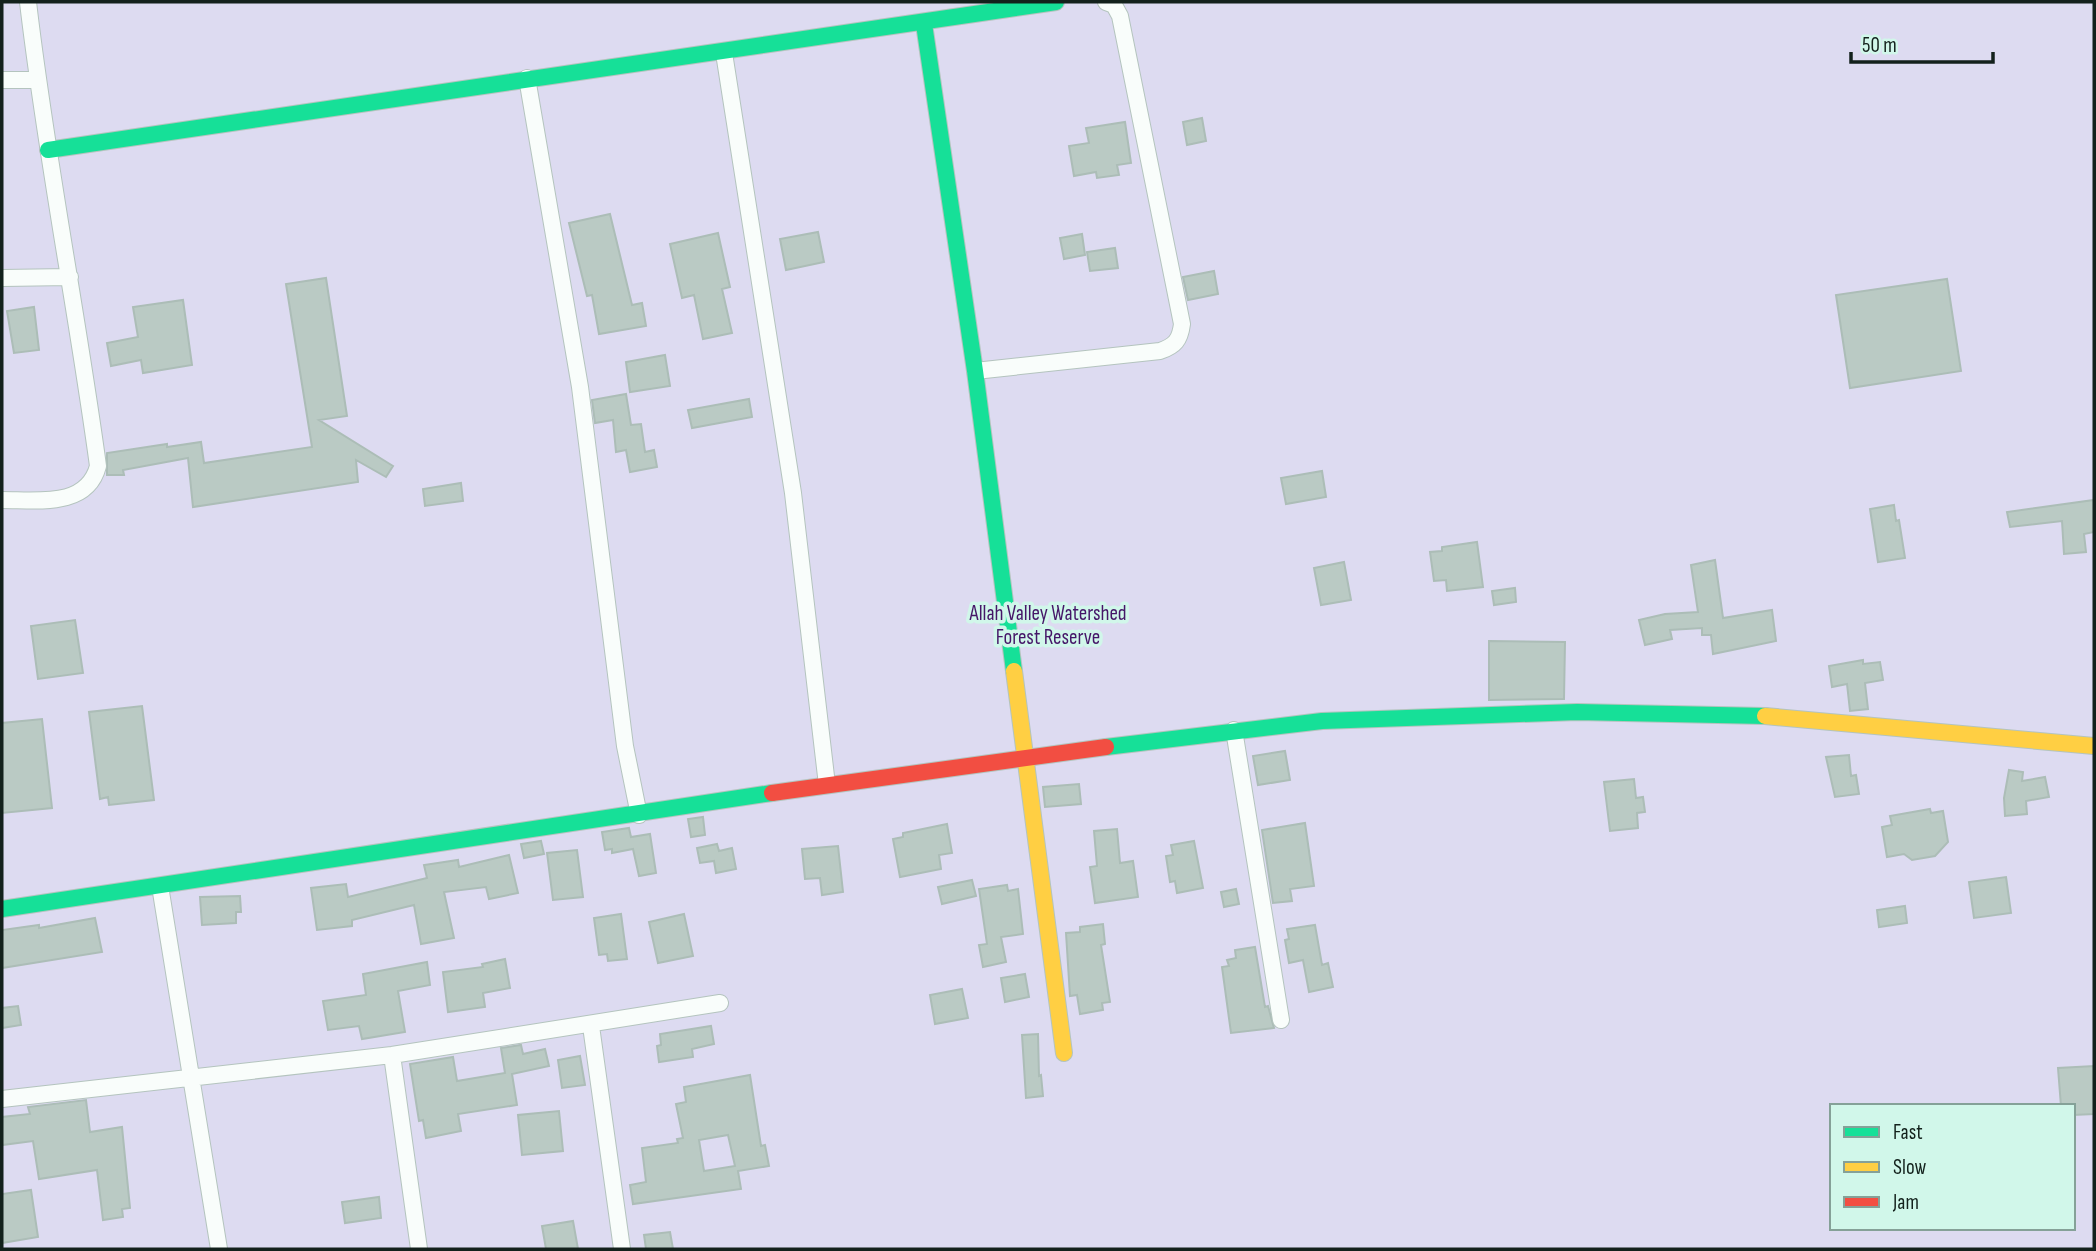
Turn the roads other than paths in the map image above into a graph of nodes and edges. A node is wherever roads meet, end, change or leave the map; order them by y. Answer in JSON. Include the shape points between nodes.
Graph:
{"nodes":[{"id":1,"x":28,"y":2,"type":"edge"},
{"id":2,"x":1056,"y":2,"type":"edge"},
{"id":3,"x":1106,"y":2,"type":"edge"},
{"id":4,"x":1017,"y":5,"type":"edge"},
{"id":5,"x":924,"y":24,"type":"junction"},
{"id":6,"x":724,"y":53,"type":"junction"},
{"id":7,"x":527,"y":79,"type":"junction"},
{"id":8,"x":2,"y":80,"type":"edge"},
{"id":9,"x":37,"y":80,"type":"junction"},
{"id":10,"x":48,"y":150,"type":"junction"},
{"id":11,"x":70,"y":277,"type":"junction"},
{"id":12,"x":2,"y":278,"type":"edge"},
{"id":13,"x":975,"y":371,"type":"junction"},
{"id":14,"x":2,"y":500,"type":"edge"},
{"id":15,"x":1234,"y":730,"type":"junction"},
{"id":16,"x":2094,"y":746,"type":"edge"},
{"id":17,"x":1025,"y":758,"type":"junction"},
{"id":18,"x":827,"y":785,"type":"junction"},
{"id":19,"x":639,"y":815,"type":"junction"},
{"id":20,"x":160,"y":886,"type":"junction"},
{"id":21,"x":2,"y":909,"type":"edge"},
{"id":22,"x":720,"y":1003,"type":"dead end"},
{"id":23,"x":1281,"y":1020,"type":"dead end"},
{"id":24,"x":591,"y":1026,"type":"junction"},
{"id":25,"x":1063,"y":1053,"type":"dead end"},
{"id":26,"x":392,"y":1055,"type":"junction"},
{"id":27,"x":193,"y":1077,"type":"junction"},
{"id":28,"x":2,"y":1099,"type":"edge"},
{"id":29,"x":219,"y":1249,"type":"edge"},
{"id":30,"x":419,"y":1249,"type":"edge"},
{"id":31,"x":622,"y":1249,"type":"edge"}],
"edges":[{"from":1,"to":9,"type":"street"},
{"from":2,"to":4,"type":"street"},
{"from":3,"to":13,"type":"street","via":[[1114,5],[1120,16],[1182,324],[1180,337],[1160,351]]},
{"from":4,"to":5,"type":"street"},
{"from":5,"to":6,"type":"street"},
{"from":5,"to":13,"type":"street"},
{"from":6,"to":7,"type":"street"},
{"from":6,"to":18,"type":"street","via":[[793,493]]},
{"from":7,"to":10,"type":"street"},
{"from":7,"to":19,"type":"street","via":[[580,387],[625,746]]},
{"from":8,"to":9,"type":"street"},
{"from":9,"to":10,"type":"street"},
{"from":10,"to":11,"type":"street"},
{"from":11,"to":12,"type":"street"},
{"from":11,"to":14,"type":"street","via":[[98,466],[94,480],[75,496]]},
{"from":13,"to":17,"type":"street"},
{"from":15,"to":16,"type":"street","via":[[1417,716],[1590,712],[1761,716]]},
{"from":15,"to":17,"type":"street"},
{"from":15,"to":23,"type":"street"},
{"from":17,"to":18,"type":"street"},
{"from":17,"to":25,"type":"street"},
{"from":18,"to":19,"type":"street"},
{"from":19,"to":20,"type":"street"},
{"from":20,"to":21,"type":"street"},
{"from":20,"to":27,"type":"street"},
{"from":22,"to":24,"type":"street"},
{"from":24,"to":26,"type":"street"},
{"from":24,"to":31,"type":"street"},
{"from":26,"to":27,"type":"street"},
{"from":26,"to":30,"type":"street"},
{"from":27,"to":28,"type":"street"},
{"from":27,"to":29,"type":"street"}]}
